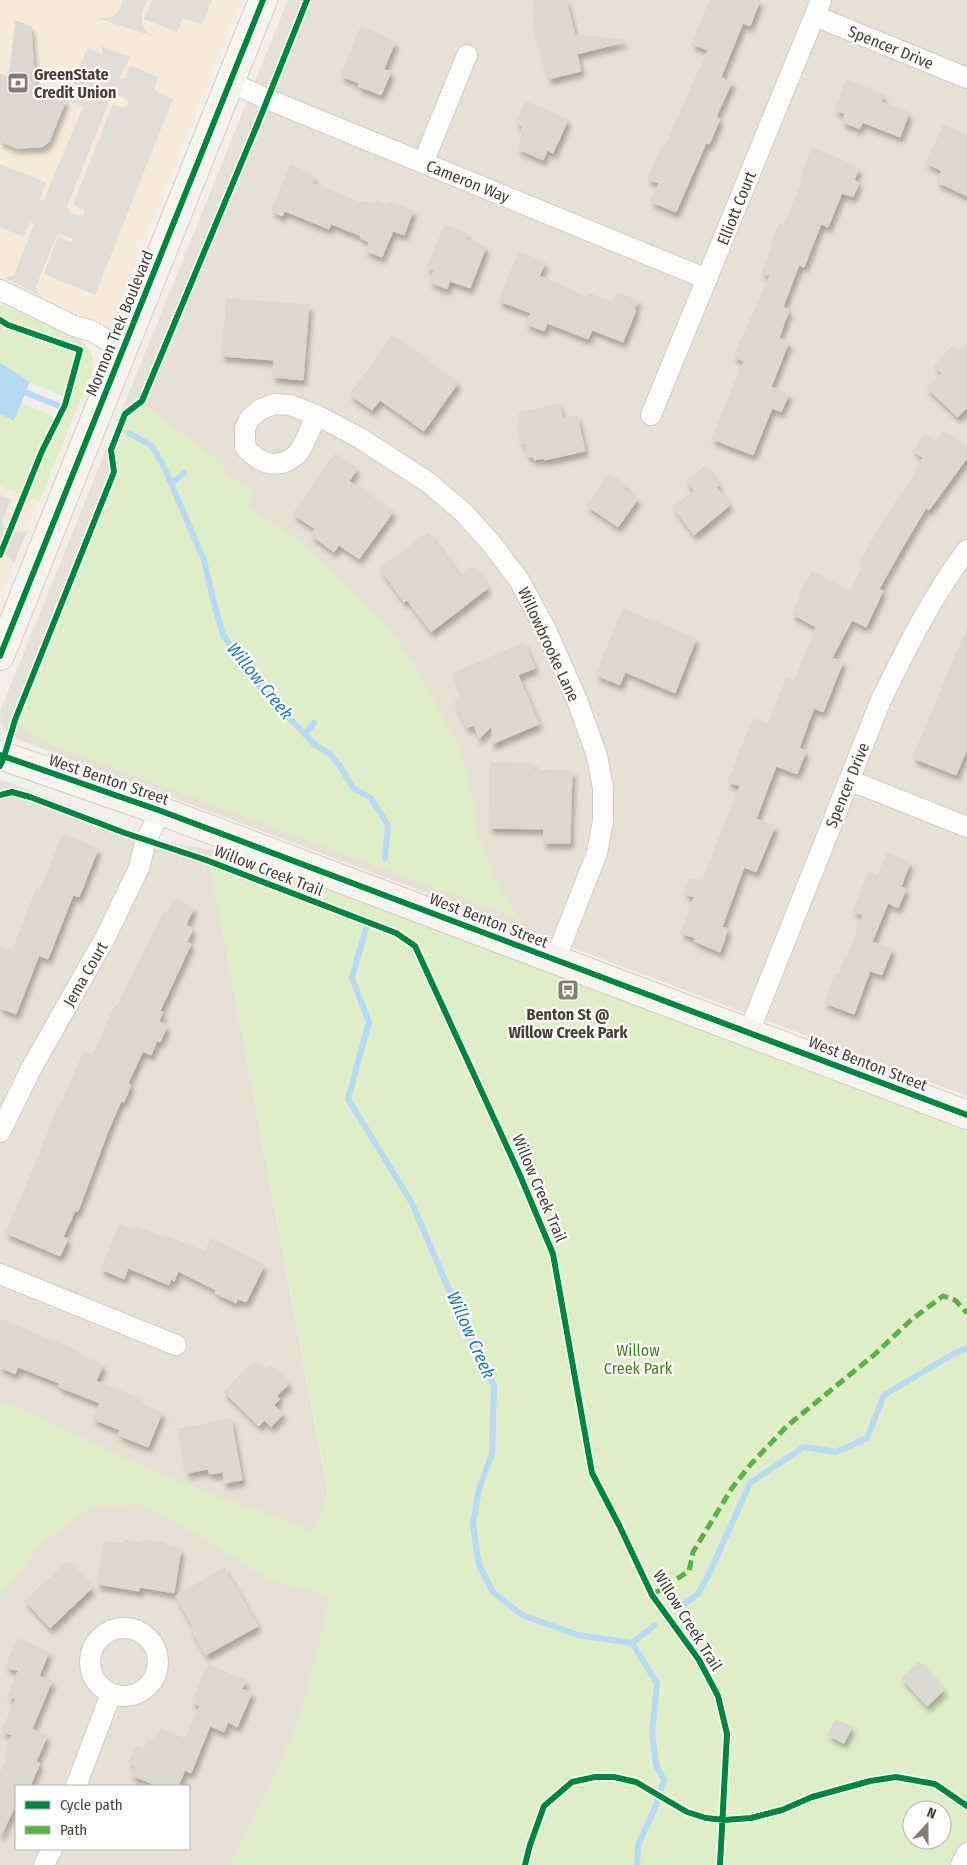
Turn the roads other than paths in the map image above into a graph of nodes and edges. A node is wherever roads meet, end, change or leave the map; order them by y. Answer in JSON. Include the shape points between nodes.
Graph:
{"nodes":[{"id":1,"x":263,"y":0,"type":"edge"},
{"id":2,"x":818,"y":8,"type":"edge"},
{"id":3,"x":467,"y":55,"type":"dead end"},
{"id":4,"x":967,"y":78,"type":"edge"},
{"id":5,"x":230,"y":82,"type":"junction"},
{"id":6,"x":423,"y":163,"type":"junction"},
{"id":7,"x":707,"y":279,"type":"junction"},
{"id":8,"x":0,"y":290,"type":"edge"},
{"id":9,"x":125,"y":346,"type":"junction"},
{"id":10,"x":316,"y":415,"type":"dead end"},
{"id":11,"x":651,"y":415,"type":"dead end"},
{"id":12,"x":967,"y":550,"type":"edge"},
{"id":13,"x":0,"y":656,"type":"edge"},
{"id":14,"x":0,"y":755,"type":"edge"},
{"id":15,"x":849,"y":780,"type":"junction"},
{"id":16,"x":161,"y":811,"type":"junction"},
{"id":17,"x":967,"y":827,"type":"edge"},
{"id":18,"x":555,"y":960,"type":"junction"},
{"id":19,"x":749,"y":1032,"type":"junction"},
{"id":20,"x":967,"y":1115,"type":"edge"},
{"id":21,"x":0,"y":1132,"type":"edge"},
{"id":22,"x":0,"y":1274,"type":"edge"},
{"id":23,"x":176,"y":1345,"type":"dead end"},
{"id":24,"x":111,"y":1694,"type":"dead end"},
{"id":25,"x":76,"y":1785,"type":"edge"},
{"id":26,"x":52,"y":1850,"type":"edge"},
{"id":27,"x":967,"y":1852,"type":"edge"},
{"id":28,"x":44,"y":1865,"type":"edge"},
{"id":29,"x":961,"y":1865,"type":"edge"}],
"edges":[{"from":1,"to":5,"type":"street","name":"Mormon Trek Boulevard"},
{"from":2,"to":4,"type":"street","name":"Spencer Drive"},
{"from":2,"to":7,"type":"street","name":"Elliott Court"},
{"from":3,"to":6,"type":"street"},
{"from":5,"to":6,"type":"street","name":"Cameron Way"},
{"from":5,"to":9,"type":"street","name":"Mormon Trek Boulevard"},
{"from":6,"to":7,"type":"street","name":"Cameron Way"},
{"from":7,"to":11,"type":"street","name":"Elliott Court"},
{"from":8,"to":9,"type":"street","via":[[74,326]]},
{"from":9,"to":13,"type":"street","name":"Mormon Trek Boulevard"},
{"from":10,"to":18,"type":"street","name":"Willowbrooke Lane","via":[[360,438],[429,483],[464,513],[519,580],[546,630],[577,700],[597,756],[603,788],[603,821],[597,853]]},
{"from":12,"to":15,"type":"street","name":"Spencer Drive","via":[[934,599],[902,657]]},
{"from":14,"to":16,"type":"street","name":"West Benton Street"},
{"from":15,"to":17,"type":"street"},
{"from":15,"to":19,"type":"street","name":"Spencer Drive"},
{"from":16,"to":18,"type":"street","name":"West Benton Street"},
{"from":16,"to":21,"type":"street","name":"Jema Court","via":[[146,840],[139,868],[105,938],[31,1069]]},
{"from":18,"to":19,"type":"street","name":"West Benton Street"},
{"from":19,"to":20,"type":"street","name":"West Benton Street"},
{"from":22,"to":23,"type":"street"},
{"from":24,"to":25,"type":"street"},
{"from":26,"to":28,"type":"street"},
{"from":27,"to":29,"type":"street"}]}
